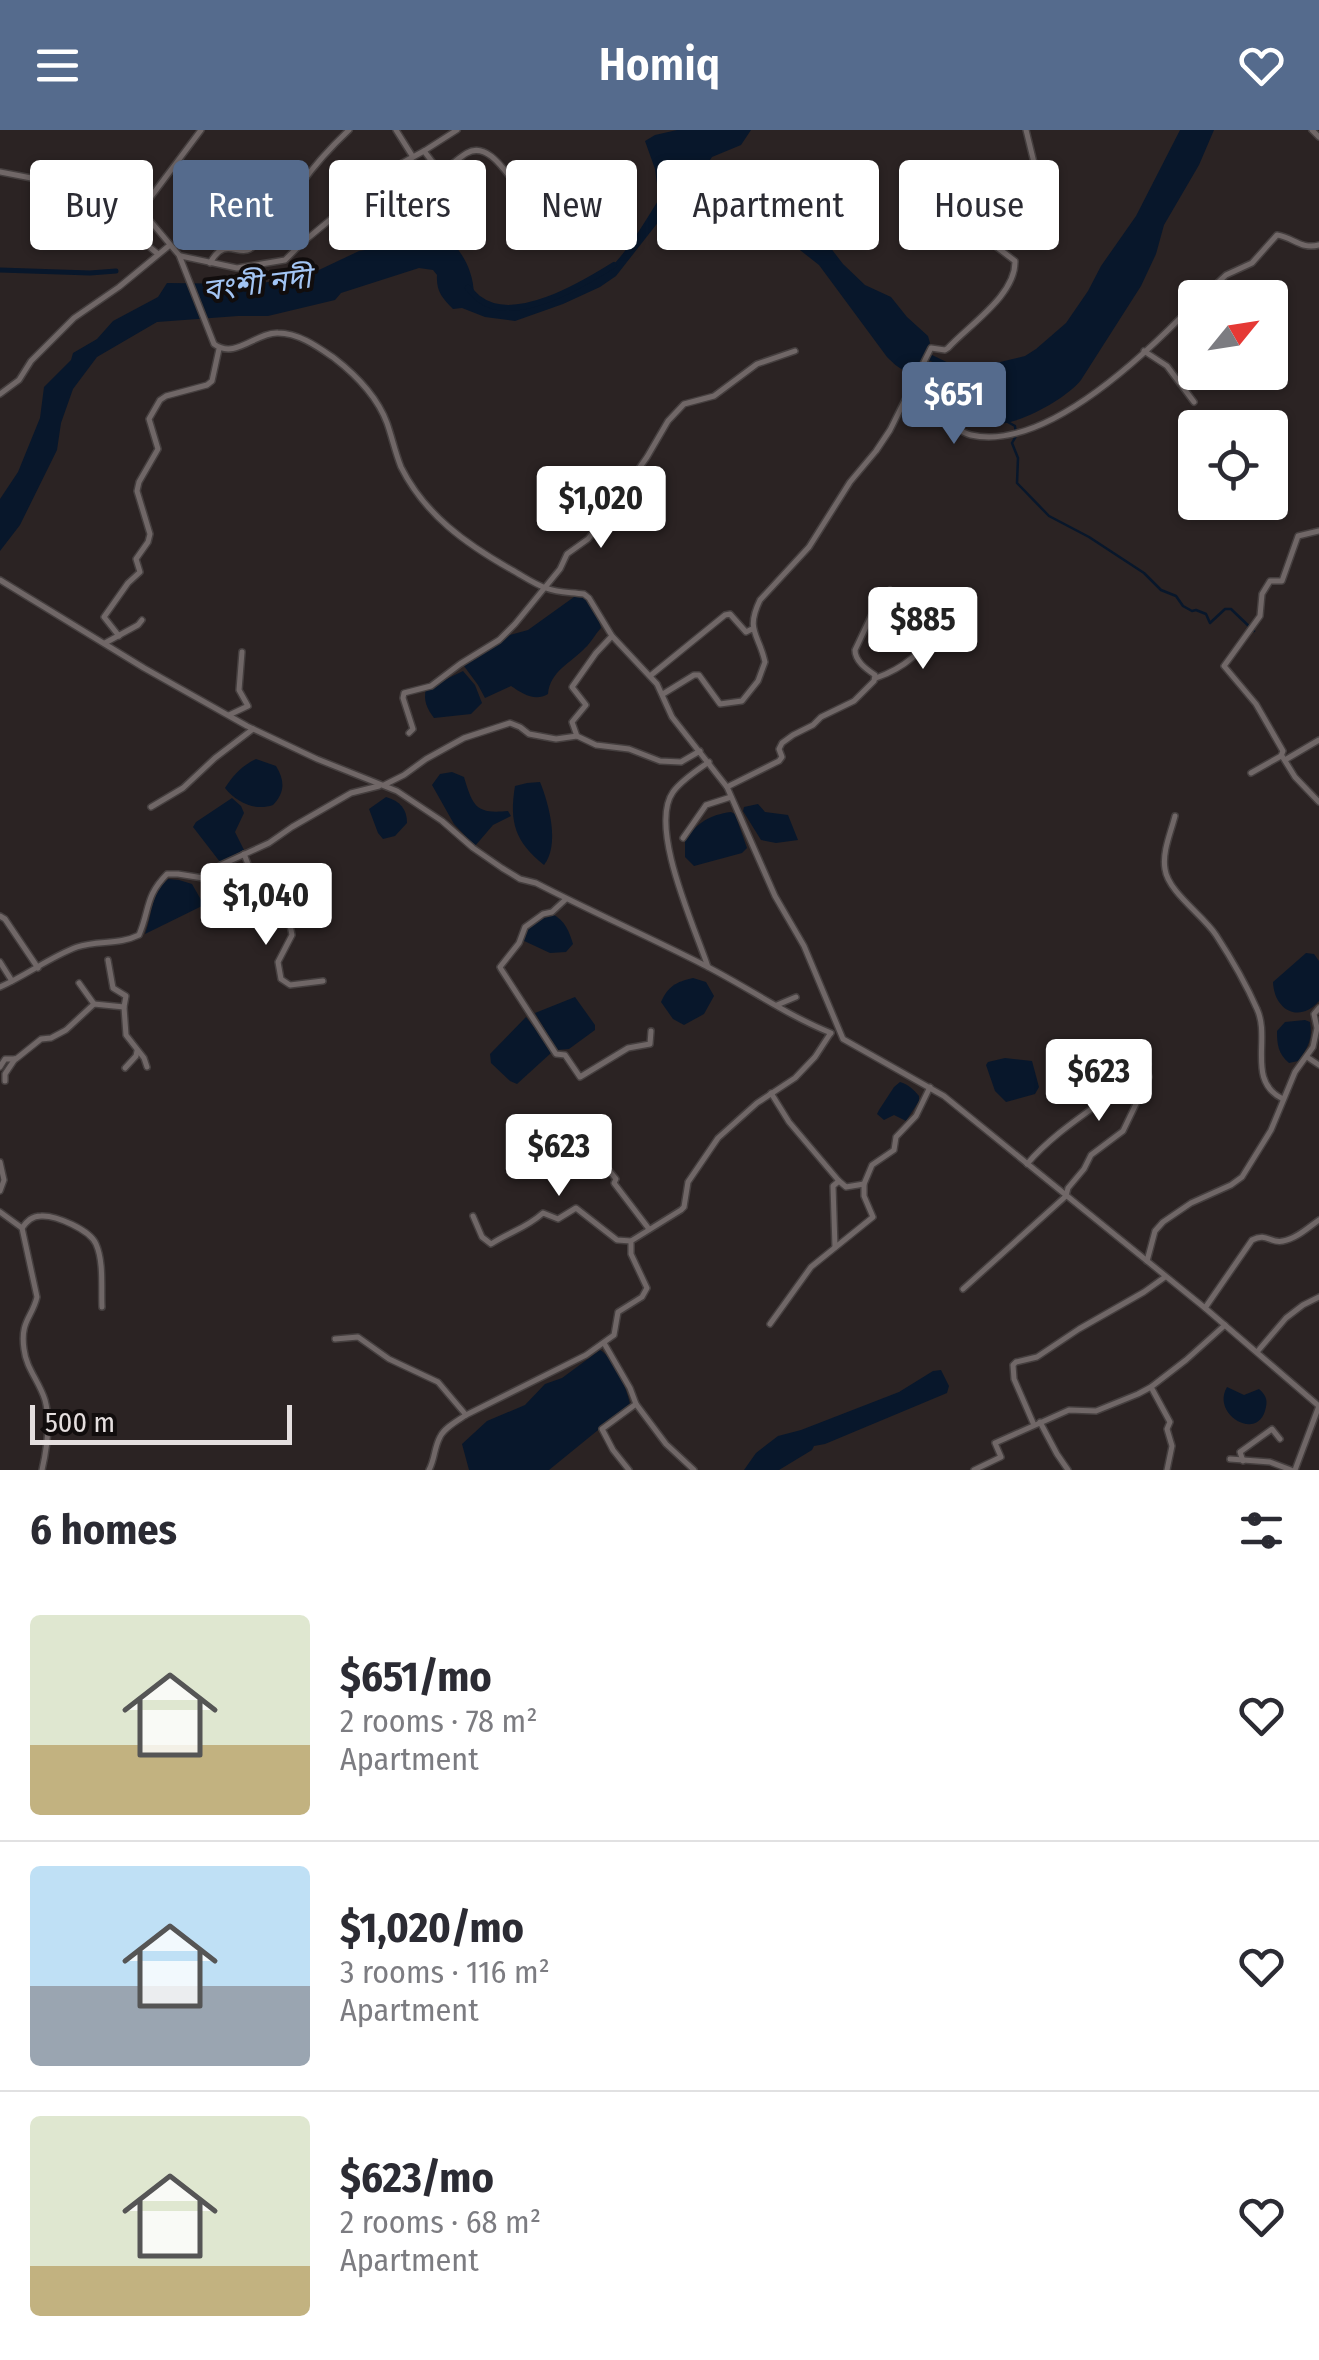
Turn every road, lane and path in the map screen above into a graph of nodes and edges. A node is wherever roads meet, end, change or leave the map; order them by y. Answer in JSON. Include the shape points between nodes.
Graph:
{"nodes":[{"id":1,"x":202,"y":130,"type":"edge"},
{"id":2,"x":349,"y":130,"type":"edge"},
{"id":3,"x":396,"y":130,"type":"edge"},
{"id":4,"x":457,"y":130,"type":"edge"},
{"id":5,"x":1026,"y":130,"type":"edge"},
{"id":6,"x":1312,"y":130,"type":"edge"},
{"id":7,"x":1319,"y":137,"type":"edge"},
{"id":8,"x":424,"y":151,"type":"junction"},
{"id":9,"x":412,"y":157,"type":"junction"},
{"id":10,"x":0,"y":172,"type":"edge"},
{"id":11,"x":506,"y":173,"type":"edge"},
{"id":12,"x":30,"y":178,"type":"edge"},
{"id":13,"x":153,"y":194,"type":"edge"},
{"id":14,"x":153,"y":224,"type":"edge"},
{"id":15,"x":1319,"y":244,"type":"edge"},
{"id":16,"x":170,"y":245,"type":"junction"},
{"id":17,"x":153,"y":250,"type":"edge"},
{"id":18,"x":158,"y":254,"type":"junction"},
{"id":19,"x":179,"y":254,"type":"junction"},
{"id":20,"x":210,"y":263,"type":"junction"},
{"id":21,"x":1220,"y":280,"type":"edge"},
{"id":22,"x":1178,"y":319,"type":"edge"},
{"id":23,"x":219,"y":348,"type":"junction"},
{"id":24,"x":795,"y":351,"type":"dead end"},
{"id":25,"x":1144,"y":352,"type":"junction"},
{"id":26,"x":0,"y":394,"type":"edge"},
{"id":27,"x":907,"y":398,"type":"junction"},
{"id":28,"x":1194,"y":402,"type":"dead end"},
{"id":29,"x":1319,"y":531,"type":"edge"},
{"id":30,"x":0,"y":580,"type":"edge"},
{"id":31,"x":545,"y":588,"type":"junction"},
{"id":32,"x":890,"y":590,"type":"dead end"},
{"id":33,"x":142,"y":620,"type":"dead end"},
{"id":34,"x":941,"y":627,"type":"dead end"},
{"id":35,"x":752,"y":629,"type":"junction"},
{"id":36,"x":120,"y":636,"type":"junction"},
{"id":37,"x":612,"y":636,"type":"junction"},
{"id":38,"x":106,"y":643,"type":"junction"},
{"id":39,"x":242,"y":652,"type":"dead end"},
{"id":40,"x":650,"y":676,"type":"junction"},
{"id":41,"x":876,"y":678,"type":"junction"},
{"id":42,"x":663,"y":694,"type":"junction"},
{"id":43,"x":229,"y":715,"type":"junction"},
{"id":44,"x":253,"y":729,"type":"junction"},
{"id":45,"x":409,"y":733,"type":"dead end"},
{"id":46,"x":577,"y":736,"type":"junction"},
{"id":47,"x":1319,"y":740,"type":"edge"},
{"id":48,"x":700,"y":750,"type":"junction"},
{"id":49,"x":1284,"y":758,"type":"junction"},
{"id":50,"x":709,"y":762,"type":"junction"},
{"id":51,"x":1251,"y":773,"type":"dead end"},
{"id":52,"x":383,"y":785,"type":"junction"},
{"id":53,"x":728,"y":787,"type":"junction"},
{"id":54,"x":732,"y":796,"type":"junction"},
{"id":55,"x":1319,"y":802,"type":"edge"},
{"id":56,"x":151,"y":807,"type":"dead end"},
{"id":57,"x":1174,"y":816,"type":"dead end"},
{"id":58,"x":684,"y":838,"type":"dead end"},
{"id":59,"x":244,"y":854,"type":"junction"},
{"id":60,"x":566,"y":898,"type":"junction"},
{"id":61,"x":0,"y":916,"type":"edge"},
{"id":62,"x":108,"y":960,"type":"dead end"},
{"id":63,"x":0,"y":962,"type":"edge"},
{"id":64,"x":708,"y":967,"type":"junction"},
{"id":65,"x":38,"y":968,"type":"junction"},
{"id":66,"x":323,"y":981,"type":"dead end"},
{"id":67,"x":13,"y":982,"type":"junction"},
{"id":68,"x":79,"y":983,"type":"dead end"},
{"id":69,"x":0,"y":987,"type":"edge"},
{"id":70,"x":796,"y":997,"type":"dead end"},
{"id":71,"x":94,"y":1004,"type":"junction"},
{"id":72,"x":777,"y":1005,"type":"junction"},
{"id":73,"x":124,"y":1007,"type":"junction"},
{"id":74,"x":1319,"y":1008,"type":"edge"},
{"id":75,"x":651,"y":1031,"type":"dead end"},
{"id":76,"x":834,"y":1032,"type":"junction"},
{"id":77,"x":136,"y":1050,"type":"junction"},
{"id":78,"x":1306,"y":1057,"type":"junction"},
{"id":79,"x":14,"y":1059,"type":"junction"},
{"id":80,"x":1148,"y":1064,"type":"dead end"},
{"id":81,"x":1319,"y":1066,"type":"edge"},
{"id":82,"x":0,"y":1067,"type":"edge"},
{"id":83,"x":147,"y":1067,"type":"dead end"},
{"id":84,"x":125,"y":1068,"type":"dead end"},
{"id":85,"x":1148,"y":1074,"type":"dead end"},
{"id":86,"x":5,"y":1082,"type":"dead end"},
{"id":87,"x":930,"y":1086,"type":"junction"},
{"id":88,"x":771,"y":1093,"type":"junction"},
{"id":89,"x":1282,"y":1100,"type":"junction"},
{"id":90,"x":578,"y":1157,"type":"dead end"},
{"id":91,"x":0,"y":1162,"type":"edge"},
{"id":92,"x":1028,"y":1164,"type":"junction"},
{"id":93,"x":839,"y":1181,"type":"junction"},
{"id":94,"x":864,"y":1184,"type":"junction"},
{"id":95,"x":0,"y":1191,"type":"edge"},
{"id":96,"x":1066,"y":1196,"type":"junction"},
{"id":97,"x":0,"y":1212,"type":"edge"},
{"id":98,"x":473,"y":1216,"type":"dead end"},
{"id":99,"x":1319,"y":1220,"type":"edge"},
{"id":100,"x":22,"y":1228,"type":"junction"},
{"id":101,"x":649,"y":1229,"type":"junction"},
{"id":102,"x":631,"y":1242,"type":"junction"},
{"id":103,"x":835,"y":1247,"type":"junction"},
{"id":104,"x":1147,"y":1261,"type":"junction"},
{"id":105,"x":1165,"y":1276,"type":"junction"},
{"id":106,"x":963,"y":1289,"type":"dead end"},
{"id":107,"x":1319,"y":1297,"type":"edge"},
{"id":108,"x":102,"y":1307,"type":"dead end"},
{"id":109,"x":1205,"y":1308,"type":"junction"},
{"id":110,"x":770,"y":1324,"type":"dead end"},
{"id":111,"x":1224,"y":1326,"type":"junction"},
{"id":112,"x":335,"y":1339,"type":"dead end"},
{"id":113,"x":604,"y":1343,"type":"junction"},
{"id":114,"x":1256,"y":1352,"type":"junction"},
{"id":115,"x":1151,"y":1387,"type":"junction"},
{"id":116,"x":636,"y":1404,"type":"junction"},
{"id":117,"x":1319,"y":1406,"type":"edge"},
{"id":118,"x":466,"y":1415,"type":"junction"},
{"id":119,"x":1037,"y":1424,"type":"junction"},
{"id":120,"x":1280,"y":1439,"type":"dead end"},
{"id":121,"x":1230,"y":1459,"type":"dead end"},
{"id":122,"x":1243,"y":1462,"type":"junction"},
{"id":123,"x":977,"y":1469,"type":"edge"},
{"id":124,"x":42,"y":1470,"type":"edge"},
{"id":125,"x":429,"y":1470,"type":"edge"},
{"id":126,"x":629,"y":1470,"type":"edge"},
{"id":127,"x":694,"y":1470,"type":"edge"},
{"id":128,"x":1068,"y":1470,"type":"edge"},
{"id":129,"x":1168,"y":1470,"type":"edge"},
{"id":130,"x":1293,"y":1470,"type":"edge"}],
"edges":[{"from":1,"to":13,"type":"street"},
{"from":2,"to":20,"type":"street","via":[[272,228],[252,247],[225,249]]},
{"from":3,"to":9,"type":"street"},
{"from":4,"to":8,"type":"street"},
{"from":5,"to":27,"type":"street","via":[[1038,202],[1005,209],[988,228],[994,245],[1015,261],[1012,280],[948,348],[933,347]]},
{"from":6,"to":7,"type":"street"},
{"from":8,"to":9,"type":"street"},
{"from":8,"to":11,"type":"street","via":[[440,172],[469,152],[483,151]]},
{"from":9,"to":20,"type":"street","via":[[371,180],[285,260],[237,268]]},
{"from":10,"to":12,"type":"street"},
{"from":14,"to":16,"type":"street"},
{"from":15,"to":21,"type":"street","via":[[1302,246],[1277,235],[1252,263]]},
{"from":16,"to":18,"type":"street"},
{"from":16,"to":19,"type":"street"},
{"from":17,"to":18,"type":"street"},
{"from":18,"to":26,"type":"street","via":[[74,318]]},
{"from":19,"to":20,"type":"street"},
{"from":19,"to":23,"type":"street"},
{"from":22,"to":25,"type":"street"},
{"from":23,"to":31,"type":"street","via":[[280,332],[307,340],[353,372],[386,422],[401,466],[427,508],[473,547]]},
{"from":23,"to":36,"type":"street","via":[[212,381],[166,396],[150,419],[158,449],[137,491],[150,534],[136,559],[140,572],[104,617]]},
{"from":24,"to":31,"type":"street","via":[[750,369],[714,396],[684,404],[600,524],[567,554]]},
{"from":25,"to":27,"type":"street","via":[[1106,384],[1029,430],[968,434],[920,399]]},
{"from":25,"to":28,"type":"street","via":[[1167,366]]},
{"from":27,"to":35,"type":"street","via":[[809,547],[760,600]]},
{"from":29,"to":49,"type":"street","via":[[1298,536],[1282,581],[1270,581],[1260,616],[1224,666],[1256,704]]},
{"from":30,"to":38,"type":"street"},
{"from":31,"to":37,"type":"street","via":[[584,594]]},
{"from":31,"to":45,"type":"street","via":[[498,640],[431,686],[404,693]]},
{"from":32,"to":41,"type":"street","via":[[854,650]]},
{"from":33,"to":36,"type":"street"},
{"from":34,"to":41,"type":"street","via":[[909,661]]},
{"from":35,"to":40,"type":"street","via":[[746,632],[725,615]]},
{"from":35,"to":42,"type":"street","via":[[765,662],[742,702],[720,704],[699,675]]},
{"from":36,"to":38,"type":"street"},
{"from":37,"to":40,"type":"street"},
{"from":37,"to":46,"type":"street","via":[[572,686],[586,705],[572,722]]},
{"from":38,"to":43,"type":"street"},
{"from":39,"to":43,"type":"street","via":[[239,690],[248,706]]},
{"from":40,"to":42,"type":"street"},
{"from":41,"to":53,"type":"street","via":[[854,701],[786,739],[779,761]]},
{"from":42,"to":48,"type":"street","via":[[672,717]]},
{"from":43,"to":44,"type":"street"},
{"from":44,"to":52,"type":"street"},
{"from":44,"to":56,"type":"street"},
{"from":46,"to":48,"type":"street","via":[[660,762],[682,762]]},
{"from":46,"to":52,"type":"street","via":[[549,739],[514,723],[499,726],[464,738]]},
{"from":47,"to":49,"type":"street"},
{"from":48,"to":50,"type":"street"},
{"from":49,"to":51,"type":"street"},
{"from":49,"to":55,"type":"street"},
{"from":50,"to":53,"type":"street"},
{"from":50,"to":64,"type":"street","via":[[672,794],[664,834]]},
{"from":52,"to":59,"type":"street","via":[[351,793]]},
{"from":52,"to":60,"type":"street","via":[[502,868]]},
{"from":53,"to":54,"type":"street"},
{"from":54,"to":58,"type":"street","via":[[706,805]]},
{"from":54,"to":76,"type":"street","via":[[804,946]]},
{"from":57,"to":89,"type":"street","via":[[1166,875],[1216,936],[1259,1012],[1260,1069]]},
{"from":59,"to":65,"type":"street","via":[[203,878],[165,875],[148,900],[138,936],[87,944]]},
{"from":59,"to":66,"type":"street","via":[[265,899],[272,907],[286,905],[292,936],[278,962],[281,979],[290,985]]},
{"from":60,"to":64,"type":"street"},
{"from":60,"to":75,"type":"street","via":[[526,928],[501,969],[556,1054],[565,1054],[580,1076],[628,1048],[650,1044]]},
{"from":61,"to":65,"type":"street"},
{"from":62,"to":73,"type":"street","via":[[113,988],[126,996]]},
{"from":63,"to":67,"type":"street"},
{"from":64,"to":72,"type":"street"},
{"from":65,"to":67,"type":"street"},
{"from":67,"to":69,"type":"street"},
{"from":68,"to":71,"type":"street"},
{"from":70,"to":72,"type":"street"},
{"from":71,"to":73,"type":"street"},
{"from":71,"to":79,"type":"street","via":[[66,1030]]},
{"from":72,"to":76,"type":"street"},
{"from":73,"to":77,"type":"street","via":[[124,1029]]},
{"from":74,"to":78,"type":"street"},
{"from":76,"to":87,"type":"street"},
{"from":76,"to":88,"type":"street","via":[[795,1078]]},
{"from":77,"to":83,"type":"street"},
{"from":77,"to":84,"type":"street"},
{"from":78,"to":81,"type":"street"},
{"from":78,"to":89,"type":"street"},
{"from":79,"to":82,"type":"street"},
{"from":79,"to":86,"type":"street"},
{"from":80,"to":92,"type":"street","via":[[1080,1114]]},
{"from":85,"to":96,"type":"street","via":[[1123,1131],[1091,1155]]},
{"from":87,"to":92,"type":"street"},
{"from":87,"to":94,"type":"street","via":[[894,1150],[872,1165]]},
{"from":88,"to":93,"type":"street"},
{"from":88,"to":101,"type":"street","via":[[718,1138],[688,1182],[681,1210]]},
{"from":89,"to":104,"type":"street","via":[[1242,1177],[1163,1222]]},
{"from":90,"to":101,"type":"street","via":[[582,1162],[596,1154]]},
{"from":91,"to":95,"type":"street"},
{"from":92,"to":96,"type":"street"},
{"from":93,"to":94,"type":"street","via":[[846,1188]]},
{"from":93,"to":103,"type":"street","via":[[832,1195]]},
{"from":94,"to":103,"type":"street","via":[[873,1217]]},
{"from":96,"to":104,"type":"street"},
{"from":96,"to":106,"type":"street"},
{"from":97,"to":100,"type":"street"},
{"from":98,"to":102,"type":"street","via":[[491,1244],[543,1213],[558,1219],[576,1208],[617,1240]]},
{"from":99,"to":109,"type":"street","via":[[1282,1242],[1252,1240]]},
{"from":100,"to":108,"type":"street","via":[[44,1215],[92,1238]]},
{"from":100,"to":124,"type":"street","via":[[37,1297],[23,1335],[27,1364],[45,1402]]},
{"from":101,"to":102,"type":"street"},
{"from":102,"to":113,"type":"street","via":[[647,1288],[618,1312],[614,1335]]},
{"from":103,"to":110,"type":"street","via":[[803,1274]]},
{"from":104,"to":105,"type":"street"},
{"from":105,"to":109,"type":"street"},
{"from":105,"to":119,"type":"street","via":[[1037,1357],[1013,1365]]},
{"from":107,"to":114,"type":"street","via":[[1286,1318]]},
{"from":109,"to":111,"type":"street"},
{"from":111,"to":114,"type":"street"},
{"from":111,"to":115,"type":"street"},
{"from":112,"to":118,"type":"street","via":[[358,1337],[438,1382]]},
{"from":113,"to":116,"type":"street"},
{"from":113,"to":118,"type":"street"},
{"from":114,"to":117,"type":"street"},
{"from":115,"to":119,"type":"street"},
{"from":115,"to":129,"type":"street","via":[[1170,1422]]},
{"from":116,"to":126,"type":"street","via":[[602,1428]]},
{"from":116,"to":127,"type":"street"},
{"from":117,"to":130,"type":"street"},
{"from":118,"to":125,"type":"street","via":[[440,1435]]},
{"from":119,"to":123,"type":"street","via":[[995,1442],[1001,1457]]},
{"from":119,"to":128,"type":"street"},
{"from":120,"to":122,"type":"street","via":[[1272,1429],[1240,1452]]},
{"from":121,"to":122,"type":"street"},
{"from":122,"to":130,"type":"street"}]}
